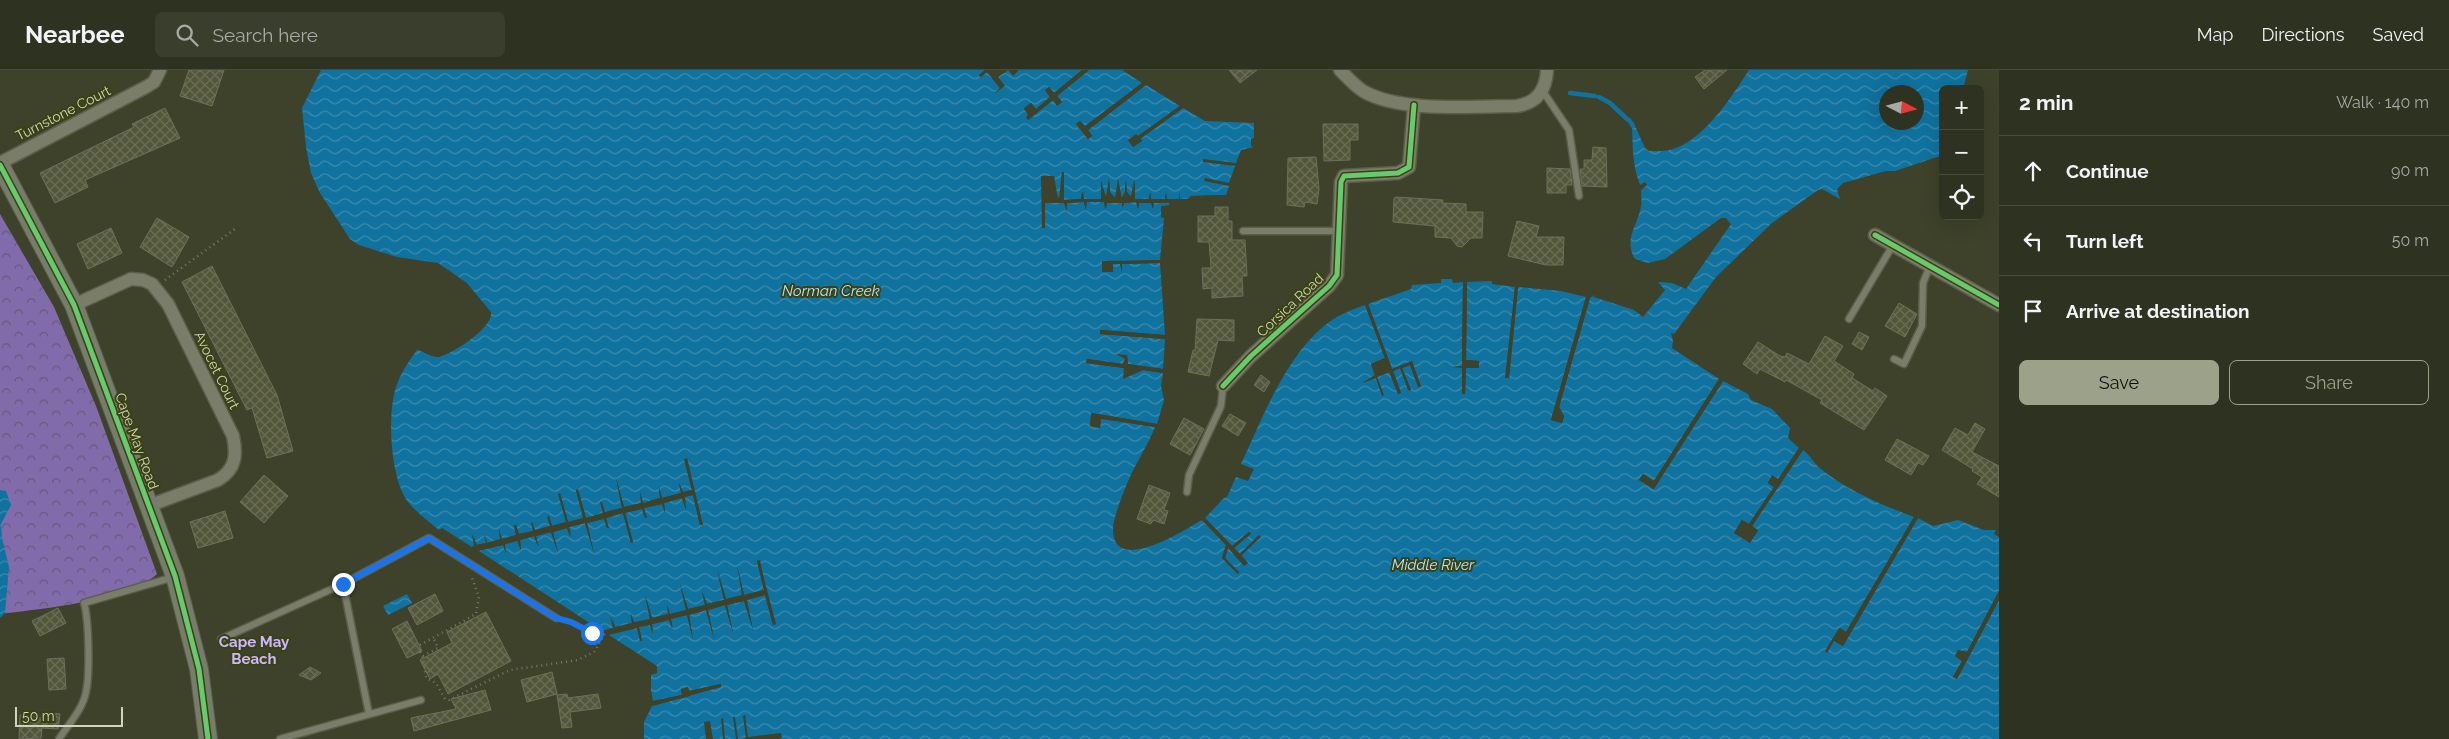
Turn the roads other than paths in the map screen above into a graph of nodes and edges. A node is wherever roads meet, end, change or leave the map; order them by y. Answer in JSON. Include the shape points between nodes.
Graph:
{"nodes":[{"id":1,"x":160,"y":70,"type":"edge"},
{"id":2,"x":1340,"y":70,"type":"edge"},
{"id":3,"x":1547,"y":70,"type":"edge"},
{"id":4,"x":1542,"y":90,"type":"junction"},
{"id":5,"x":1414,"y":105,"type":"junction"},
{"id":6,"x":0,"y":164,"type":"edge"},
{"id":7,"x":1579,"y":196,"type":"dead end"},
{"id":8,"x":1243,"y":231,"type":"dead end"},
{"id":9,"x":1339,"y":231,"type":"junction"},
{"id":10,"x":1876,"y":235,"type":"dead end"},
{"id":11,"x":1893,"y":245,"type":"junction"},
{"id":12,"x":1930,"y":266,"type":"junction"},
{"id":13,"x":74,"y":305,"type":"junction"},
{"id":14,"x":1999,"y":305,"type":"edge"},
{"id":15,"x":1849,"y":318,"type":"dead end"},
{"id":16,"x":1894,"y":360,"type":"dead end"},
{"id":17,"x":1223,"y":386,"type":"joint"},
{"id":18,"x":1187,"y":492,"type":"dead end"},
{"id":19,"x":148,"y":506,"type":"junction"},
{"id":20,"x":175,"y":576,"type":"junction"},
{"id":21,"x":343,"y":584,"type":"junction"},
{"id":22,"x":556,"y":618,"type":"road end"},
{"id":23,"x":220,"y":639,"type":"dead end"},
{"id":24,"x":421,"y":700,"type":"dead end"},
{"id":25,"x":369,"y":714,"type":"junction"},
{"id":26,"x":59,"y":739,"type":"edge"},
{"id":27,"x":208,"y":739,"type":"edge"},
{"id":28,"x":280,"y":739,"type":"edge"}],
"edges":[{"from":1,"to":6,"type":"street","name":"Turnstone Court","via":[[154,82],[146,88]]},
{"from":2,"to":5,"type":"street","via":[[1364,91],[1389,101]]},
{"from":3,"to":4,"type":"street"},
{"from":4,"to":5,"type":"street","via":[[1527,104],[1517,106]]},
{"from":4,"to":7,"type":"lane","via":[[1569,130]]},
{"from":5,"to":9,"type":"street","name":"Corsica Road","via":[[1408,167],[1398,173],[1344,176],[1340,190]]},
{"from":6,"to":13,"type":"street","name":"Cape May Road"},
{"from":8,"to":9,"type":"lane"},
{"from":9,"to":17,"type":"street","name":"Corsica Road","via":[[1337,275],[1329,286],[1251,356]]},
{"from":10,"to":11,"type":"street"},
{"from":11,"to":12,"type":"street"},
{"from":11,"to":15,"type":"lane"},
{"from":12,"to":14,"type":"street"},
{"from":12,"to":16,"type":"lane","via":[[1923,283],[1922,326],[1904,364]]},
{"from":13,"to":19,"type":"street","name":"Cape May Road"},
{"from":13,"to":19,"type":"street","name":"Avocet Court","via":[[131,279],[144,280],[156,287],[168,304],[233,436],[236,451],[234,463],[227,474]]},
{"from":17,"to":18,"type":"lane","via":[[1221,406],[1189,475]]},
{"from":19,"to":20,"type":"street","name":"Cape May Road"},
{"from":20,"to":26,"type":"lane","via":[[84,603],[88,617],[86,692]]},
{"from":20,"to":27,"type":"street","name":"Cape May Road","via":[[199,669]]},
{"from":21,"to":22,"type":"lane","via":[[429,538]]},
{"from":21,"to":23,"type":"lane"},
{"from":21,"to":25,"type":"lane"},
{"from":24,"to":25,"type":"lane"},
{"from":25,"to":28,"type":"lane"}]}
